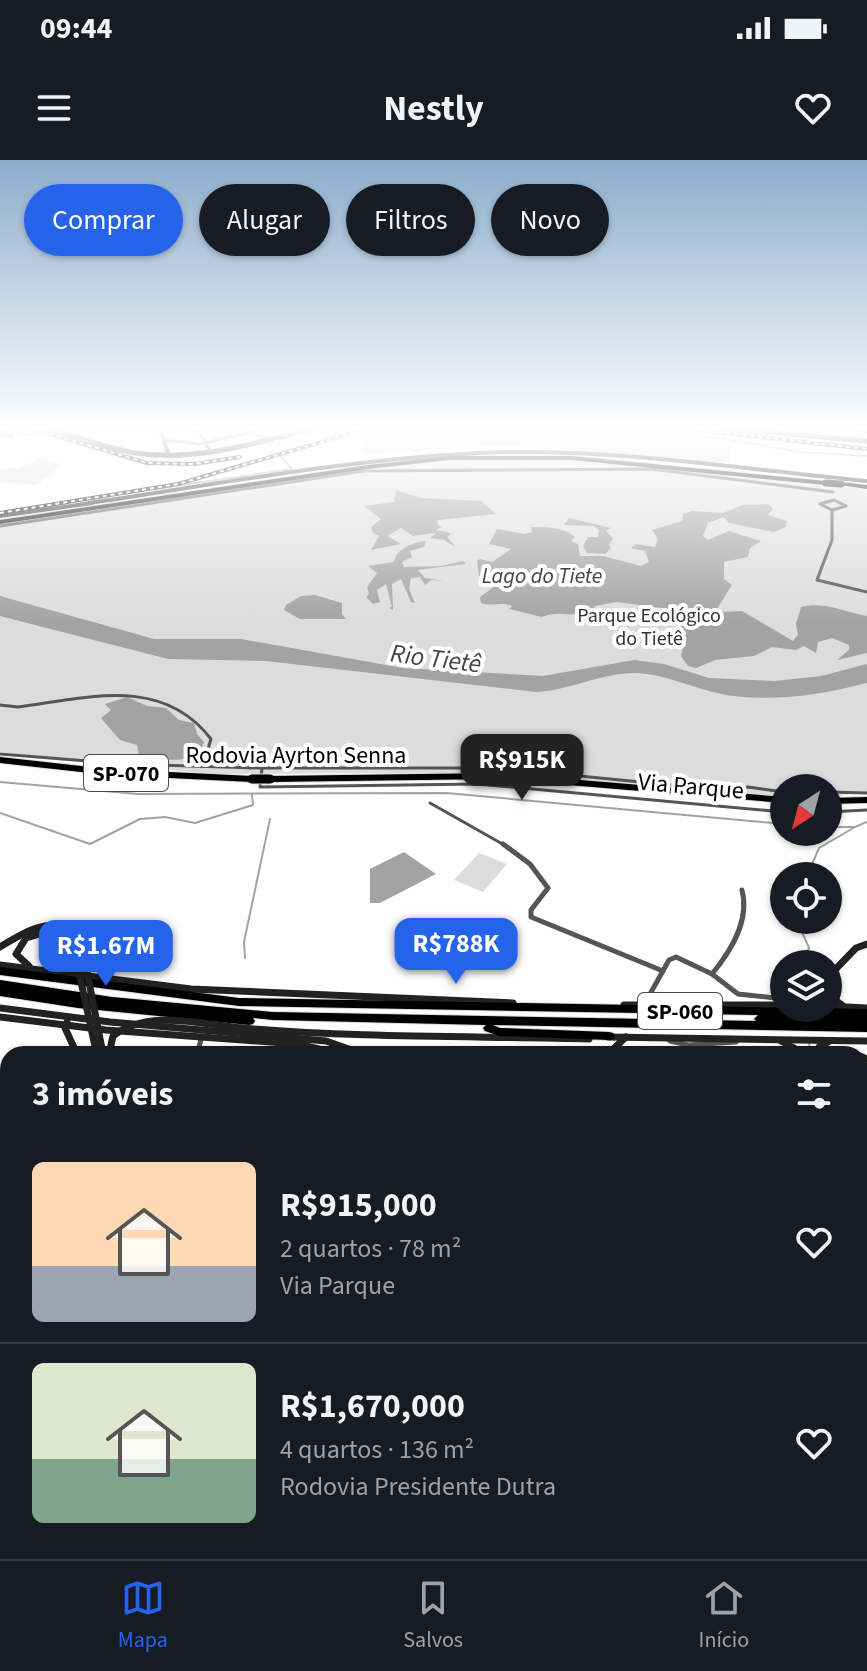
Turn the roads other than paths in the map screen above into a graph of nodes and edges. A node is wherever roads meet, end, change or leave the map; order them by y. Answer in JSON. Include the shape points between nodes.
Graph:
{"nodes":[{"id":1,"x":162,"y":492,"type":"edge"},
{"id":2,"x":188,"y":492,"type":"edge"},
{"id":3,"x":195,"y":492,"type":"edge"},
{"id":4,"x":209,"y":492,"type":"edge"},
{"id":5,"x":833,"y":492,"type":"edge"},
{"id":6,"x":147,"y":495,"type":"junction"},
{"id":7,"x":834,"y":500,"type":"junction"},
{"id":8,"x":92,"y":504,"type":"junction"},
{"id":9,"x":832,"y":510,"type":"junction"},
{"id":10,"x":0,"y":521,"type":"edge"},
{"id":11,"x":867,"y":592,"type":"edge"},
{"id":12,"x":0,"y":705,"type":"edge"},
{"id":13,"x":0,"y":754,"type":"edge"},
{"id":14,"x":0,"y":760,"type":"edge"},
{"id":15,"x":250,"y":768,"type":"junction"},
{"id":16,"x":262,"y":768,"type":"junction"},
{"id":17,"x":256,"y":783,"type":"junction"},
{"id":18,"x":770,"y":790,"type":"edge"},
{"id":19,"x":842,"y":792,"type":"edge"},
{"id":20,"x":867,"y":793,"type":"edge"},
{"id":21,"x":770,"y":799,"type":"edge"},
{"id":22,"x":867,"y":800,"type":"edge"},
{"id":23,"x":842,"y":801,"type":"edge"},
{"id":24,"x":430,"y":803,"type":"dead end"},
{"id":25,"x":867,"y":810,"type":"edge"},
{"id":26,"x":770,"y":811,"type":"edge"},
{"id":27,"x":842,"y":811,"type":"edge"},
{"id":28,"x":742,"y":890,"type":"dead end"},
{"id":29,"x":74,"y":937,"type":"junction"},
{"id":30,"x":866,"y":945,"type":"edge"},
{"id":31,"x":0,"y":947,"type":"edge"},
{"id":32,"x":842,"y":962,"type":"edge"},
{"id":33,"x":0,"y":965,"type":"edge"},
{"id":34,"x":0,"y":971,"type":"edge"},
{"id":35,"x":663,"y":971,"type":"junction"},
{"id":36,"x":51,"y":973,"type":"junction"},
{"id":37,"x":712,"y":974,"type":"junction"},
{"id":38,"x":0,"y":978,"type":"edge"},
{"id":39,"x":0,"y":984,"type":"edge"},
{"id":40,"x":0,"y":992,"type":"edge"},
{"id":41,"x":652,"y":995,"type":"junction"},
{"id":42,"x":770,"y":1000,"type":"edge"},
{"id":43,"x":770,"y":1002,"type":"edge"},
{"id":44,"x":664,"y":1004,"type":"junction"},
{"id":45,"x":842,"y":1004,"type":"edge"},
{"id":46,"x":644,"y":1005,"type":"junction"},
{"id":47,"x":842,"y":1007,"type":"edge"},
{"id":48,"x":853,"y":1007,"type":"junction"},
{"id":49,"x":0,"y":1008,"type":"edge"},
{"id":50,"x":770,"y":1010,"type":"edge"},
{"id":51,"x":755,"y":1012,"type":"junction"},
{"id":52,"x":770,"y":1012,"type":"edge"},
{"id":53,"x":842,"y":1014,"type":"edge"},
{"id":54,"x":867,"y":1015,"type":"edge"},
{"id":55,"x":0,"y":1017,"type":"edge"},
{"id":56,"x":77,"y":1017,"type":"junction"},
{"id":57,"x":66,"y":1025,"type":"junction"},
{"id":58,"x":110,"y":1026,"type":"junction"},
{"id":59,"x":489,"y":1028,"type":"junction"},
{"id":60,"x":867,"y":1031,"type":"edge"},
{"id":61,"x":203,"y":1034,"type":"junction"},
{"id":62,"x":609,"y":1036,"type":"junction"},
{"id":63,"x":626,"y":1037,"type":"junction"},
{"id":64,"x":656,"y":1037,"type":"junction"},
{"id":65,"x":755,"y":1038,"type":"junction"},
{"id":66,"x":774,"y":1039,"type":"junction"},
{"id":67,"x":833,"y":1040,"type":"junction"},
{"id":68,"x":302,"y":1041,"type":"junction"},
{"id":69,"x":867,"y":1041,"type":"edge"},
{"id":70,"x":687,"y":1044,"type":"junction"},
{"id":71,"x":715,"y":1045,"type":"joint"},
{"id":72,"x":74,"y":1046,"type":"edge"},
{"id":73,"x":94,"y":1046,"type":"edge"},
{"id":74,"x":104,"y":1046,"type":"edge"},
{"id":75,"x":109,"y":1046,"type":"edge"},
{"id":76,"x":199,"y":1046,"type":"edge"},
{"id":77,"x":303,"y":1046,"type":"edge"},
{"id":78,"x":317,"y":1046,"type":"edge"},
{"id":79,"x":340,"y":1046,"type":"edge"},
{"id":80,"x":616,"y":1046,"type":"edge"},
{"id":81,"x":690,"y":1046,"type":"edge"},
{"id":82,"x":795,"y":1046,"type":"edge"},
{"id":83,"x":821,"y":1046,"type":"edge"}],
"edges":[{"from":1,"to":6,"type":"highway"},
{"from":2,"to":8,"type":"highway"},
{"from":3,"to":10,"type":"highway"},
{"from":4,"to":10,"type":"street"},
{"from":5,"to":7,"type":"street"},
{"from":6,"to":8,"type":"highway"},
{"from":6,"to":8,"type":"main road"},
{"from":7,"to":9,"type":"street","via":[[820,504]]},
{"from":7,"to":9,"type":"street","via":[[846,506]]},
{"from":8,"to":10,"type":"highway"},
{"from":9,"to":11,"type":"street","via":[[832,540],[817,581]]},
{"from":12,"to":15,"type":"street","via":[[130,694],[197,720],[210,737],[210,762]]},
{"from":13,"to":15,"type":"street"},
{"from":14,"to":17,"type":"highway","name":"Rodovia Ayrton Senna","number":"SP-070"},
{"from":15,"to":16,"type":"street"},
{"from":16,"to":17,"type":"street"},
{"from":16,"to":18,"type":"street","via":[[467,768],[496,763],[711,789]]},
{"from":17,"to":21,"type":"highway","name":"Rodovia Ayrton Senna","number":"SP-070","bridge":true,"via":[[496,776]]},
{"from":17,"to":26,"type":"street","name":"Via Parque","via":[[477,784]]},
{"from":19,"to":20,"type":"street"},
{"from":22,"to":23,"type":"highway"},
{"from":24,"to":35,"type":"street","via":[[500,841],[541,875],[548,888],[531,917]]},
{"from":25,"to":27,"type":"street"},
{"from":28,"to":37,"type":"street","via":[[740,926]]},
{"from":29,"to":31,"type":"main road","via":[[60,925],[43,926]]},
{"from":29,"to":36,"type":"main road","via":[[47,930],[18,946],[22,963]]},
{"from":29,"to":73,"type":"main road","bridge":true},
{"from":29,"to":74,"type":"main road","bridge":true,"via":[[82,946]]},
{"from":30,"to":32,"type":"main road"},
{"from":33,"to":36,"type":"main road"},
{"from":34,"to":51,"type":"highway","number":"SP-060","via":[[239,1002]]},
{"from":35,"to":37,"type":"street","via":[[669,960],[679,957]]},
{"from":35,"to":41,"type":"street"},
{"from":36,"to":46,"type":"main road","via":[[295,998]]},
{"from":37,"to":42,"type":"street","via":[[745,997]]},
{"from":38,"to":54,"type":"highway","number":"SP-060","via":[[243,1008]]},
{"from":39,"to":60,"type":"highway","number":"SP-060","via":[[273,1016]]},
{"from":40,"to":59,"type":"highway","number":"SP-060","via":[[159,1014]]},
{"from":41,"to":44,"type":"street"},
{"from":41,"to":46,"type":"street"},
{"from":43,"to":44,"type":"main road"},
{"from":44,"to":46,"type":"main road"},
{"from":44,"to":50,"type":"highway"},
{"from":45,"to":48,"type":"main road"},
{"from":47,"to":48,"type":"main road"},
{"from":48,"to":54,"type":"main road"},
{"from":49,"to":56,"type":"main road"},
{"from":51,"to":52,"type":"highway","number":"SP-060"},
{"from":51,"to":54,"type":"highway","number":"SP-060"},
{"from":53,"to":54,"type":"highway","number":"SP-060"},
{"from":55,"to":57,"type":"main road"},
{"from":56,"to":57,"type":"main road"},
{"from":56,"to":58,"type":"main road"},
{"from":57,"to":58,"type":"main road"},
{"from":57,"to":72,"type":"main road"},
{"from":58,"to":61,"type":"main road"},
{"from":59,"to":60,"type":"highway","number":"SP-060"},
{"from":59,"to":62,"type":"highway"},
{"from":61,"to":68,"type":"main road"},
{"from":61,"to":76,"type":"street"},
{"from":62,"to":63,"type":"main road"},
{"from":62,"to":75,"type":"main road","bridge":true,"via":[[352,1036],[138,1021],[113,1036]]},
{"from":63,"to":64,"type":"main road"},
{"from":63,"to":80,"type":"main road"},
{"from":64,"to":65,"type":"main road"},
{"from":64,"to":70,"type":"street"},
{"from":65,"to":66,"type":"main road"},
{"from":65,"to":71,"type":"street"},
{"from":66,"to":67,"type":"main road"},
{"from":66,"to":82,"type":"main road"},
{"from":67,"to":69,"type":"main road"},
{"from":67,"to":83,"type":"main road"},
{"from":68,"to":77,"type":"main road"},
{"from":68,"to":78,"type":"main road"},
{"from":68,"to":79,"type":"main road"},
{"from":70,"to":71,"type":"street"},
{"from":70,"to":81,"type":"street"}]}
